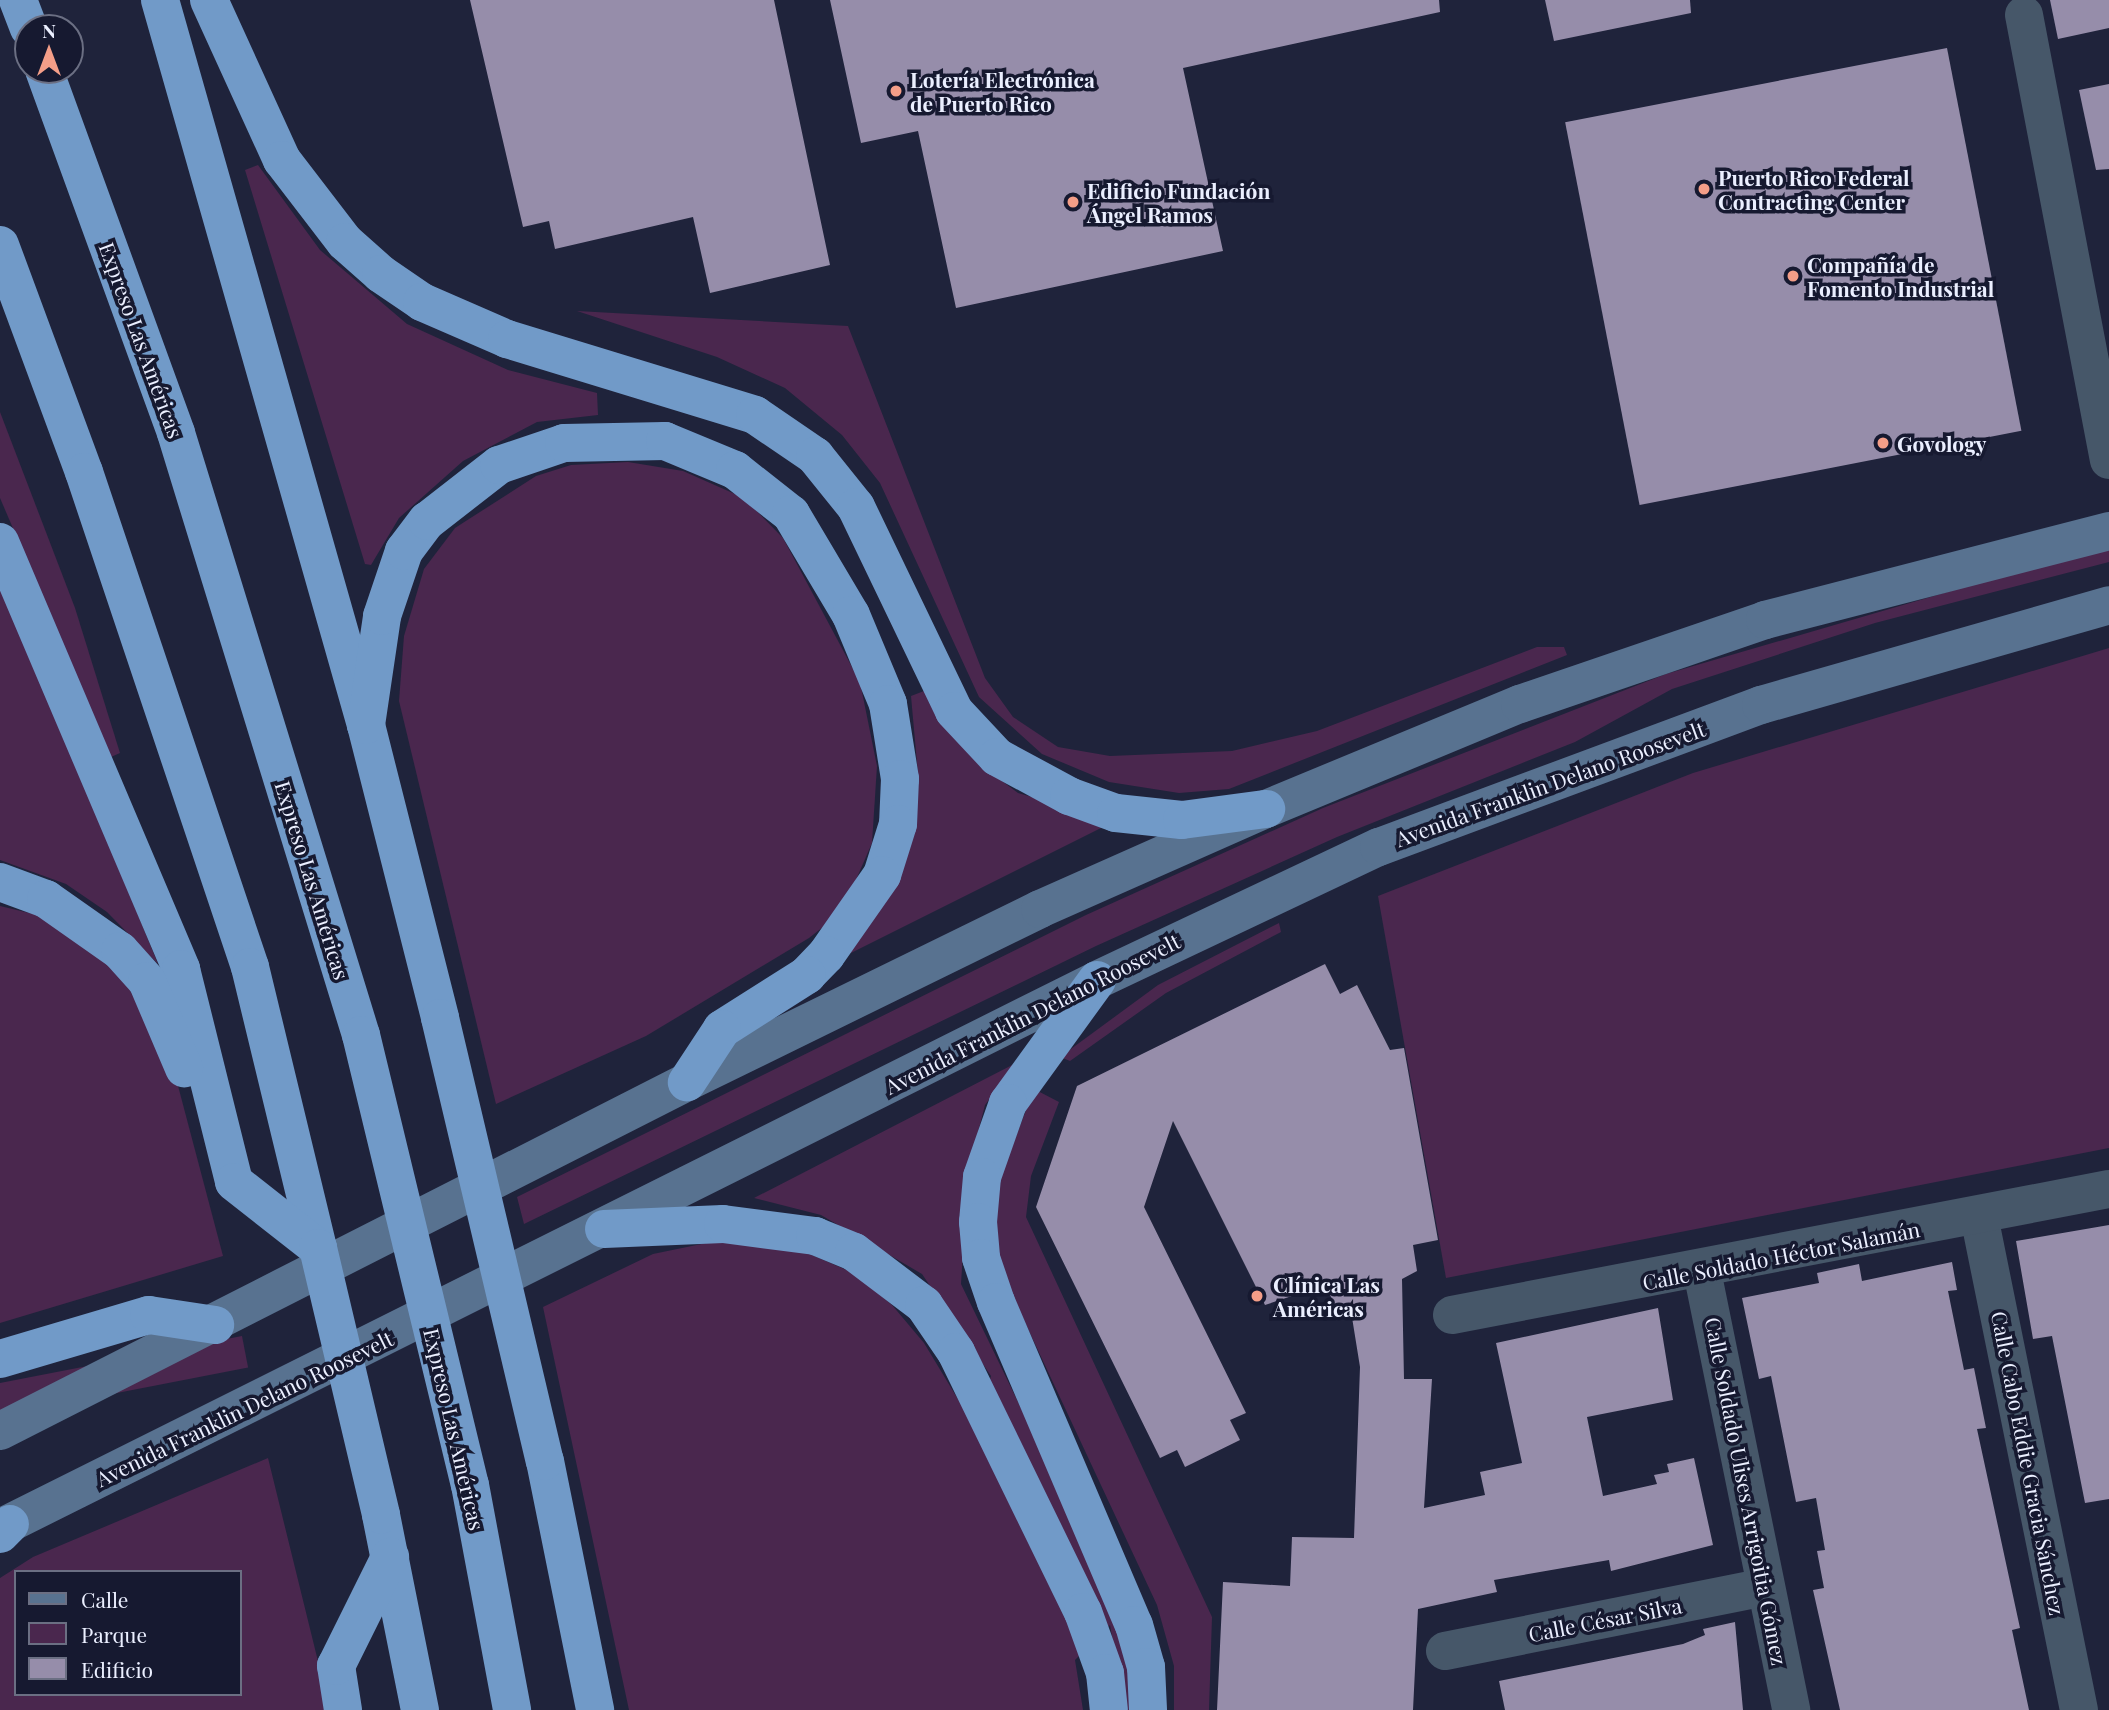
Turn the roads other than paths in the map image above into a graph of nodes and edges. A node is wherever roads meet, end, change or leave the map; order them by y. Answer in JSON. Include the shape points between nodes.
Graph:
{"nodes":[{"id":1,"x":160,"y":0,"type":"edge"},
{"id":2,"x":209,"y":0,"type":"edge"},
{"id":3,"x":2024,"y":15,"type":"dead end"},
{"id":4,"x":49,"y":84,"type":"edge"},
{"id":5,"x":0,"y":245,"type":"edge"},
{"id":6,"x":2109,"y":460,"type":"edge"},
{"id":7,"x":2109,"y":531,"type":"edge"},
{"id":8,"x":0,"y":542,"type":"edge"},
{"id":9,"x":2109,"y":605,"type":"edge"},
{"id":10,"x":366,"y":725,"type":"junction"},
{"id":11,"x":1266,"y":809,"type":"junction"},
{"id":12,"x":0,"y":882,"type":"edge"},
{"id":13,"x":1097,"y":980,"type":"junction"},
{"id":14,"x":687,"y":1082,"type":"junction"},
{"id":15,"x":205,"y":1098,"type":"junction"},
{"id":16,"x":2109,"y":1189,"type":"edge"},
{"id":17,"x":1979,"y":1216,"type":"junction"},
{"id":18,"x":604,"y":1228,"type":"junction"},
{"id":19,"x":318,"y":1248,"type":"junction"},
{"id":20,"x":1702,"y":1271,"type":"junction"},
{"id":21,"x":1452,"y":1315,"type":"dead end"},
{"id":22,"x":215,"y":1325,"type":"junction"},
{"id":23,"x":0,"y":1359,"type":"edge"},
{"id":24,"x":0,"y":1431,"type":"edge"},
{"id":25,"x":3,"y":1529,"type":"edge"},
{"id":26,"x":390,"y":1557,"type":"junction"},
{"id":27,"x":1765,"y":1587,"type":"junction"},
{"id":28,"x":1445,"y":1651,"type":"dead end"},
{"id":29,"x":343,"y":1710,"type":"edge"},
{"id":30,"x":420,"y":1710,"type":"edge"},
{"id":31,"x":512,"y":1710,"type":"edge"},
{"id":32,"x":595,"y":1710,"type":"edge"},
{"id":33,"x":1109,"y":1710,"type":"edge"},
{"id":34,"x":1148,"y":1710,"type":"edge"},
{"id":35,"x":1791,"y":1710,"type":"edge"},
{"id":36,"x":2079,"y":1710,"type":"edge"}],
"edges":[{"from":1,"to":10,"type":"highway"},
{"from":2,"to":11,"type":"highway","via":[[282,160],[345,242],[422,302],[507,339],[755,415],[815,456],[856,507],[954,711],[997,757],[1069,796],[1116,813],[1182,820]]},
{"from":3,"to":6,"type":"street"},
{"from":4,"to":31,"type":"highway","name":"Expreso Las Américas","bridge":true,"via":[[176,433],[361,1035],[470,1485]]},
{"from":5,"to":19,"type":"highway","via":[[171,725],[250,967]]},
{"from":7,"to":11,"type":"main road","via":[[1765,620],[1520,704]]},
{"from":8,"to":15,"type":"highway","via":[[181,969]]},
{"from":9,"to":13,"type":"main road","name":"Avenida Franklin Delano Roosevelt","via":[[1952,646],[1595,763],[1379,847]]},
{"from":10,"to":14,"type":"highway","via":[[382,616],[404,551],[427,521],[499,465],[564,443],[665,441],[736,470],[791,514],[851,615],[888,704],[900,779],[895,836],[882,875],[826,955],[807,975],[722,1029]]},
{"from":10,"to":32,"type":"highway","bridge":true,"via":[[545,1461]]},
{"from":11,"to":14,"type":"main road","via":[[1040,909]]},
{"from":12,"to":15,"type":"highway","via":[[46,899],[120,951],[158,1002]]},
{"from":13,"to":18,"type":"main road","name":"Avenida Franklin Delano Roosevelt"},
{"from":13,"to":34,"type":"highway","via":[[1008,1103],[982,1177],[978,1222],[981,1258],[996,1302],[1134,1625],[1146,1667]]},
{"from":14,"to":22,"type":"main road"},
{"from":15,"to":19,"type":"highway","via":[[234,1182]]},
{"from":16,"to":17,"type":"street","name":"Calle Soldado Héctor Salamán"},
{"from":17,"to":20,"type":"street","name":"Calle Soldado Héctor Salamán"},
{"from":17,"to":36,"type":"street","name":"Calle Cabo Eddie Gracia Sánchez"},
{"from":18,"to":25,"type":"main road","name":"Avenida Franklin Delano Roosevelt"},
{"from":18,"to":33,"type":"highway","via":[[723,1224],[815,1236],[854,1252],[925,1305],[956,1352],[1083,1612],[1105,1673]]},
{"from":19,"to":26,"type":"highway","bridge":true},
{"from":20,"to":21,"type":"street","name":"Calle Soldado Héctor Salamán"},
{"from":20,"to":27,"type":"street","name":"Calle Soldado Ulises Arrigoitia Gómez"},
{"from":22,"to":23,"type":"highway","via":[[149,1315]]},
{"from":22,"to":24,"type":"main road"},
{"from":26,"to":29,"type":"highway","via":[[336,1666]]},
{"from":26,"to":30,"type":"highway"},
{"from":27,"to":28,"type":"street","name":"Calle César Silva"},
{"from":27,"to":35,"type":"street","name":"Calle Soldado Ulises Arrigoitia Gómez"}]}
